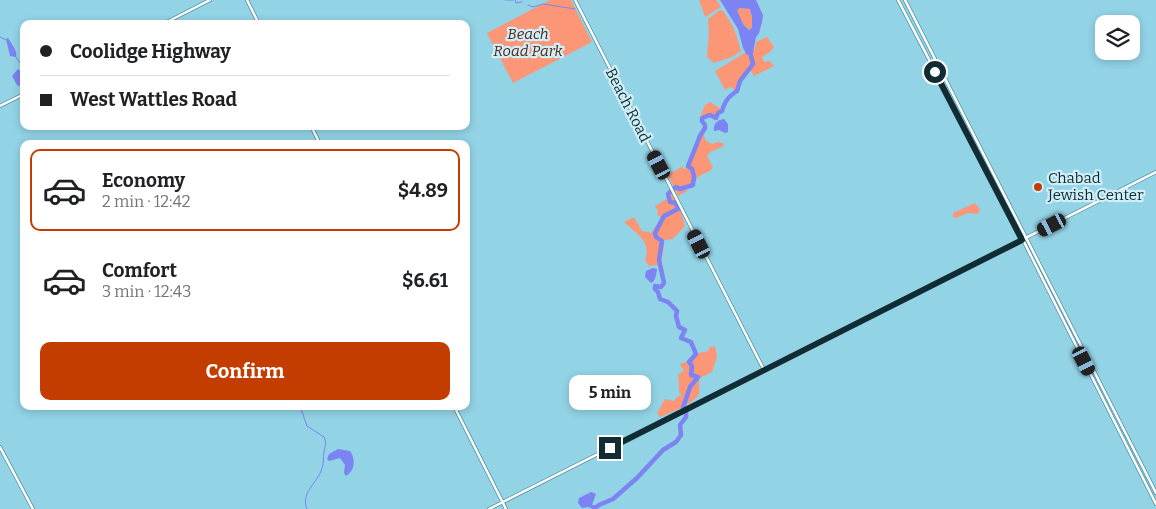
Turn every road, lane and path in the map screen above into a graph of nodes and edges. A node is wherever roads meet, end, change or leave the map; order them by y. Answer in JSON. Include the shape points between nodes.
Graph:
{"nodes":[{"id":1,"x":210,"y":0,"type":"edge"},
{"id":2,"x":247,"y":0,"type":"edge"},
{"id":3,"x":574,"y":0,"type":"edge"},
{"id":4,"x":898,"y":0,"type":"edge"},
{"id":5,"x":905,"y":0,"type":"edge"},
{"id":6,"x":171,"y":20,"type":"edge"},
{"id":7,"x":257,"y":20,"type":"edge"},
{"id":8,"x":20,"y":96,"type":"edge"},
{"id":9,"x":955,"y":97,"type":"junction"},
{"id":10,"x":949,"y":98,"type":"junction"},
{"id":11,"x":958,"y":104,"type":"junction"},
{"id":12,"x":952,"y":105,"type":"junction"},
{"id":13,"x":0,"y":106,"type":"edge"},
{"id":14,"x":971,"y":128,"type":"junction"},
{"id":15,"x":965,"y":129,"type":"junction"},
{"id":16,"x":979,"y":156,"type":"junction"},
{"id":17,"x":985,"y":156,"type":"junction"},
{"id":18,"x":1156,"y":172,"type":"edge"},
{"id":19,"x":1003,"y":190,"type":"junction"},
{"id":20,"x":997,"y":191,"type":"junction"},
{"id":21,"x":1027,"y":238,"type":"junction"},
{"id":22,"x":1022,"y":240,"type":"junction"},
{"id":23,"x":764,"y":370,"type":"junction"},
{"id":24,"x":456,"y":410,"type":"edge"},
{"id":25,"x":0,"y":447,"type":"edge"},
{"id":26,"x":1156,"y":493,"type":"edge"},
{"id":27,"x":503,"y":502,"type":"junction"},
{"id":28,"x":1156,"y":504,"type":"edge"},
{"id":29,"x":33,"y":509,"type":"edge"},
{"id":30,"x":488,"y":509,"type":"edge"},
{"id":31,"x":506,"y":509,"type":"edge"}],
"edges":[{"from":1,"to":6,"type":"street"},
{"from":2,"to":7,"type":"street"},
{"from":3,"to":23,"type":"street","name":"Beach Road"},
{"from":4,"to":10,"type":"street"},
{"from":5,"to":9,"type":"street"},
{"from":8,"to":13,"type":"street"},
{"from":9,"to":10,"type":"street"},
{"from":9,"to":11,"type":"street"},
{"from":10,"to":12,"type":"street"},
{"from":11,"to":12,"type":"street"},
{"from":11,"to":14,"type":"street"},
{"from":12,"to":15,"type":"street"},
{"from":14,"to":15,"type":"street"},
{"from":14,"to":17,"type":"street"},
{"from":15,"to":16,"type":"street"},
{"from":16,"to":17,"type":"street"},
{"from":16,"to":20,"type":"street"},
{"from":17,"to":19,"type":"street"},
{"from":18,"to":21,"type":"street"},
{"from":19,"to":20,"type":"street","via":[[1001,193]]},
{"from":19,"to":21,"type":"street"},
{"from":20,"to":22,"type":"street"},
{"from":21,"to":22,"type":"street"},
{"from":21,"to":26,"type":"street"},
{"from":22,"to":23,"type":"street"},
{"from":22,"to":28,"type":"street"},
{"from":23,"to":27,"type":"street"},
{"from":24,"to":27,"type":"street"},
{"from":25,"to":29,"type":"street"},
{"from":27,"to":30,"type":"street"},
{"from":27,"to":31,"type":"street"}]}
